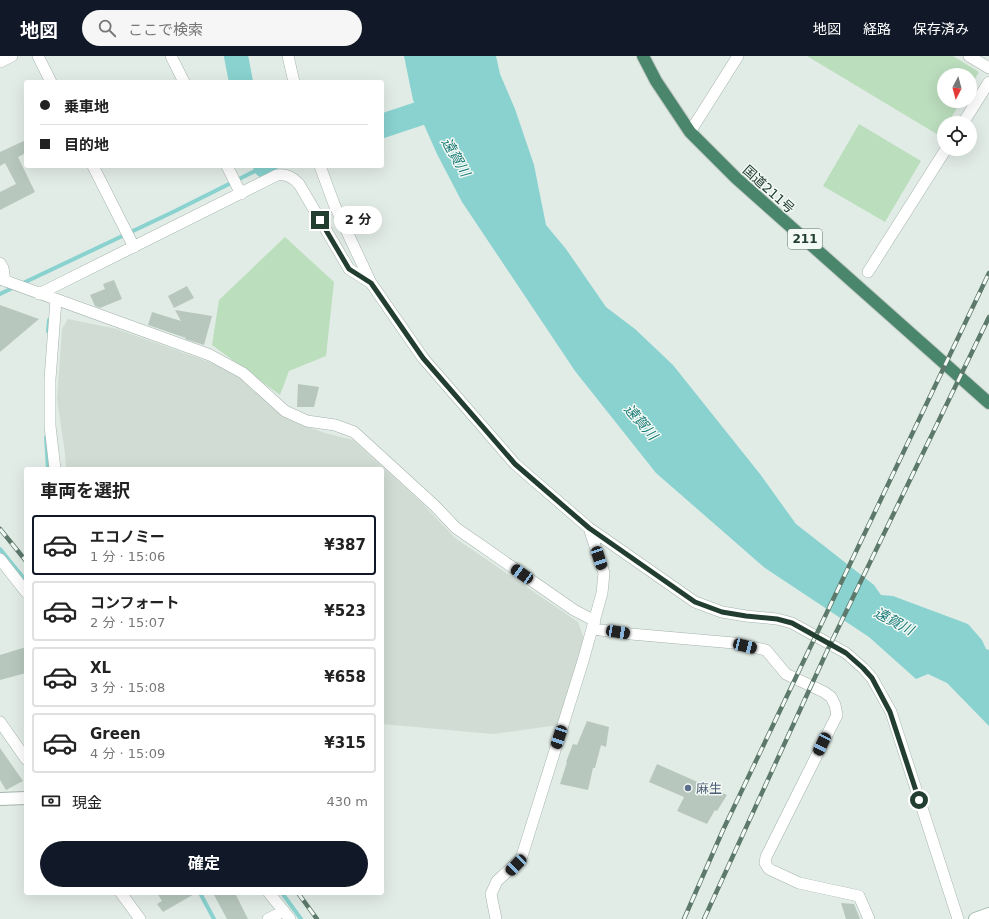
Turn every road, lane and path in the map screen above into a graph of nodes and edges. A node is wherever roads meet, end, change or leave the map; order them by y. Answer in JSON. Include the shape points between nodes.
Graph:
{"nodes":[{"id":1,"x":12,"y":56,"type":"edge"},
{"id":2,"x":38,"y":56,"type":"edge"},
{"id":3,"x":171,"y":56,"type":"edge"},
{"id":4,"x":288,"y":56,"type":"edge"},
{"id":5,"x":643,"y":56,"type":"edge"},
{"id":6,"x":738,"y":56,"type":"edge"},
{"id":7,"x":969,"y":56,"type":"edge"},
{"id":8,"x":0,"y":62,"type":"edge"},
{"id":9,"x":989,"y":68,"type":"edge"},
{"id":10,"x":50,"y":80,"type":"edge"},
{"id":11,"x":183,"y":80,"type":"edge"},
{"id":12,"x":294,"y":80,"type":"edge"},
{"id":13,"x":989,"y":82,"type":"edge"},
{"id":14,"x":967,"y":116,"type":"edge"},
{"id":15,"x":690,"y":132,"type":"junction"},
{"id":16,"x":942,"y":156,"type":"edge"},
{"id":17,"x":94,"y":168,"type":"edge"},
{"id":18,"x":228,"y":168,"type":"edge"},
{"id":19,"x":321,"y":168,"type":"edge"},
{"id":20,"x":241,"y":194,"type":"junction"},
{"id":21,"x":134,"y":247,"type":"junction"},
{"id":22,"x":0,"y":263,"type":"edge"},
{"id":23,"x":868,"y":272,"type":"dead end"},
{"id":24,"x":2,"y":280,"type":"edge"},
{"id":25,"x":371,"y":283,"type":"junction"},
{"id":26,"x":39,"y":294,"type":"junction"},
{"id":27,"x":56,"y":300,"type":"junction"},
{"id":28,"x":989,"y":403,"type":"edge"},
{"id":29,"x":55,"y":467,"type":"edge"},
{"id":30,"x":589,"y":528,"type":"junction"},
{"id":31,"x":0,"y":559,"type":"edge"},
{"id":32,"x":24,"y":589,"type":"edge"},
{"id":33,"x":594,"y":625,"type":"junction"},
{"id":34,"x":0,"y":722,"type":"edge"},
{"id":35,"x":24,"y":756,"type":"edge"},
{"id":36,"x":24,"y":798,"type":"edge"},
{"id":37,"x":0,"y":799,"type":"edge"},
{"id":38,"x":122,"y":895,"type":"edge"},
{"id":39,"x":272,"y":895,"type":"edge"},
{"id":40,"x":989,"y":914,"type":"edge"},
{"id":41,"x":287,"y":915,"type":"edge"},
{"id":42,"x":140,"y":919,"type":"edge"},
{"id":43,"x":268,"y":919,"type":"edge"},
{"id":44,"x":496,"y":919,"type":"edge"},
{"id":45,"x":869,"y":919,"type":"edge"},
{"id":46,"x":958,"y":919,"type":"edge"},
{"id":47,"x":975,"y":919,"type":"edge"}],
"edges":[{"from":1,"to":8,"type":"street"},
{"from":2,"to":10,"type":"street"},
{"from":3,"to":11,"type":"street"},
{"from":4,"to":12,"type":"street"},
{"from":5,"to":15,"type":"highway","name":"国道211号","number":"211","via":[[656,81]]},
{"from":6,"to":15,"type":"street"},
{"from":7,"to":9,"type":"street"},
{"from":13,"to":14,"type":"street"},
{"from":15,"to":28,"type":"highway","name":"国道211号","number":"211","via":[[736,178]]},
{"from":16,"to":23,"type":"street"},
{"from":17,"to":21,"type":"street"},
{"from":18,"to":20,"type":"street"},
{"from":19,"to":25,"type":"street","via":[[334,204]]},
{"from":20,"to":21,"type":"street"},
{"from":20,"to":25,"type":"street","via":[[277,176],[292,177],[299,184],[349,269]]},
{"from":21,"to":26,"type":"street"},
{"from":22,"to":24,"type":"street","via":[[3,268]]},
{"from":24,"to":26,"type":"street"},
{"from":25,"to":30,"type":"street","via":[[423,358],[515,464]]},
{"from":26,"to":27,"type":"street"},
{"from":27,"to":29,"type":"street","via":[[50,379],[50,426]]},
{"from":27,"to":33,"type":"street","via":[[210,355],[243,373],[285,411],[307,421],[334,425],[354,432],[456,528]]},
{"from":30,"to":33,"type":"street","via":[[604,573]]},
{"from":30,"to":46,"type":"street","via":[[695,602],[722,612],[792,623],[846,653],[863,668],[872,678],[890,712]]},
{"from":31,"to":32,"type":"street"},
{"from":33,"to":44,"type":"street","via":[[521,859],[497,881],[491,894]]},
{"from":33,"to":45,"type":"street","via":[[631,634],[734,643],[766,650],[786,674],[831,697],[837,715],[765,863],[768,869],[799,883],[859,896]]},
{"from":34,"to":35,"type":"street"},
{"from":36,"to":37,"type":"street"},
{"from":38,"to":42,"type":"street"},
{"from":39,"to":41,"type":"street"},
{"from":40,"to":47,"type":"street"},
{"from":41,"to":43,"type":"street"}]}
